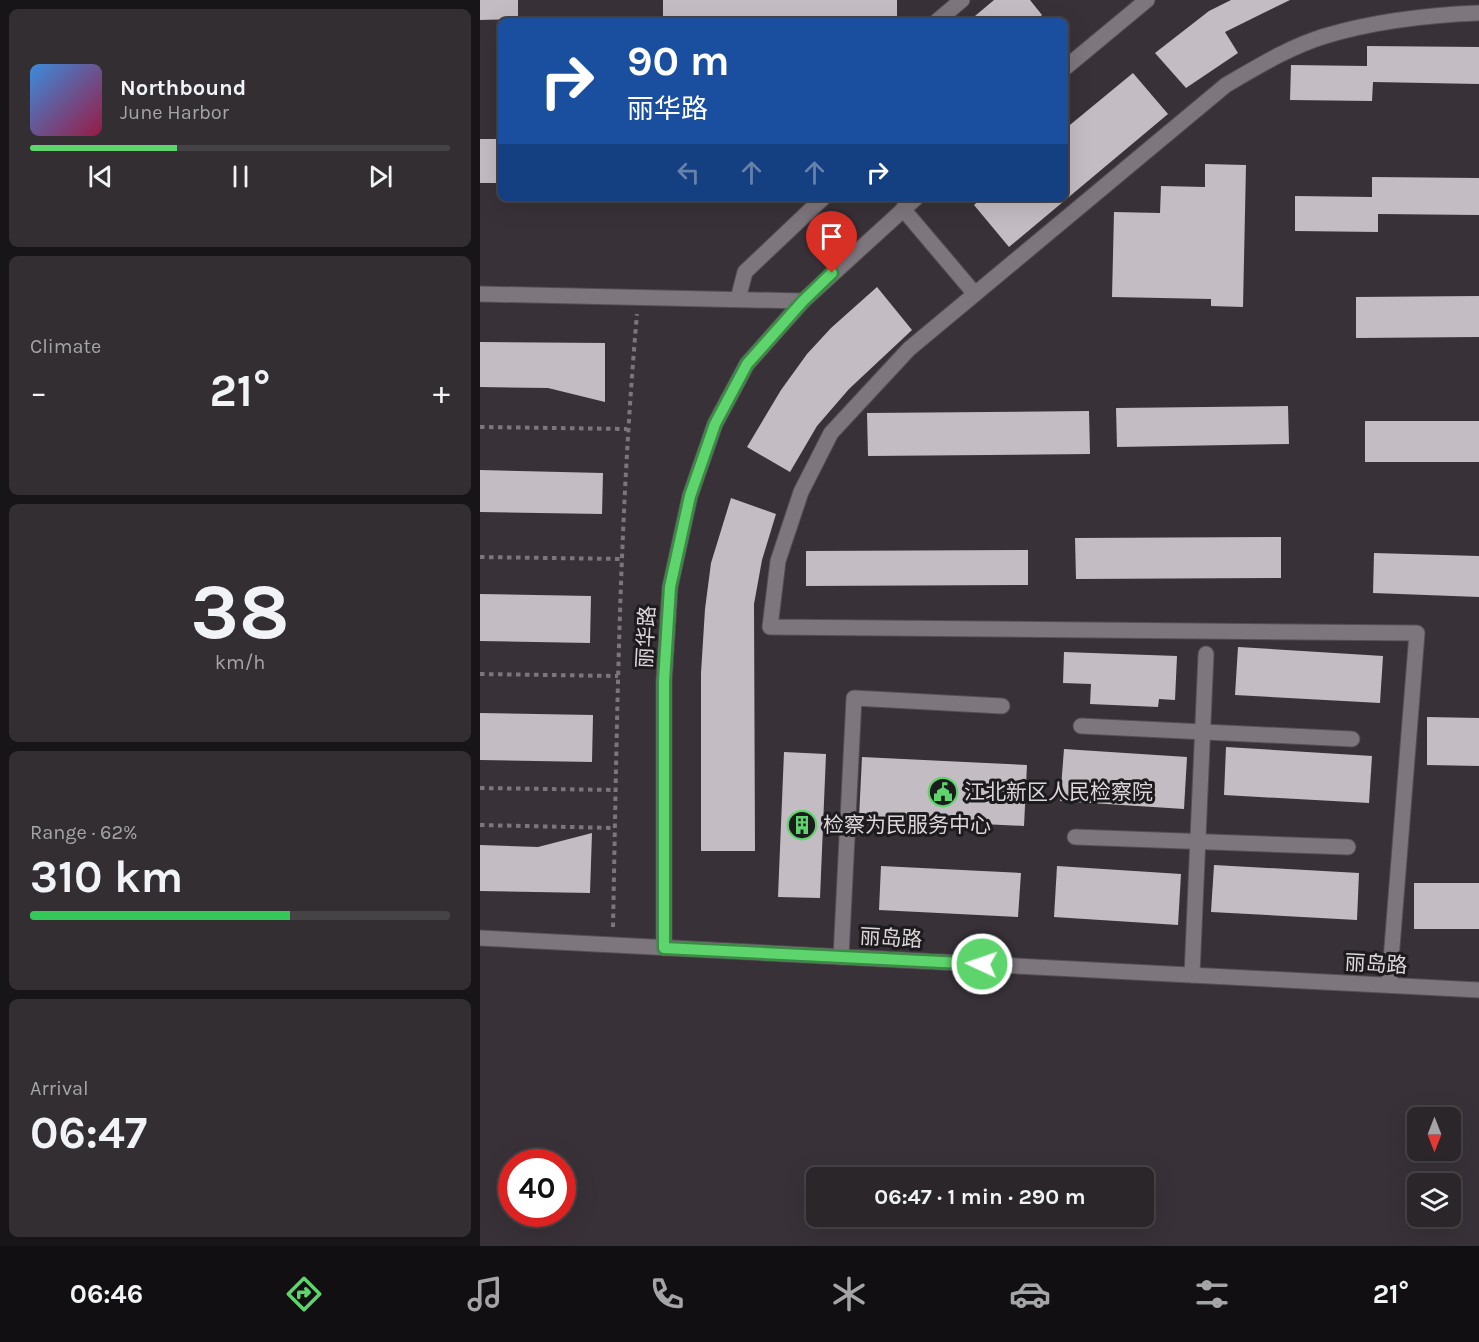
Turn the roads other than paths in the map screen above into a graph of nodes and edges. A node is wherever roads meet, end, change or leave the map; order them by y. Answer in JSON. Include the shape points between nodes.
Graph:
{"nodes":[{"id":1,"x":962,"y":0,"type":"edge"},
{"id":2,"x":1147,"y":0,"type":"edge"},
{"id":3,"x":1479,"y":13,"type":"edge"},
{"id":4,"x":941,"y":18,"type":"edge"},
{"id":5,"x":1068,"y":66,"type":"edge"},
{"id":6,"x":820,"y":201,"type":"edge"},
{"id":7,"x":912,"y":201,"type":"edge"},
{"id":8,"x":903,"y":209,"type":"junction"},
{"id":9,"x":480,"y":294,"type":"edge"},
{"id":10,"x":975,"y":294,"type":"junction"},
{"id":11,"x":738,"y":299,"type":"junction"},
{"id":12,"x":803,"y":301,"type":"junction"},
{"id":13,"x":1206,"y":654,"type":"dead end"},
{"id":14,"x":1002,"y":706,"type":"dead end"},
{"id":15,"x":1081,"y":726,"type":"dead end"},
{"id":16,"x":1203,"y":732,"type":"junction"},
{"id":17,"x":1352,"y":739,"type":"dead end"},
{"id":18,"x":1075,"y":837,"type":"dead end"},
{"id":19,"x":1198,"y":842,"type":"junction"},
{"id":20,"x":1348,"y":848,"type":"dead end"},
{"id":21,"x":480,"y":938,"type":"edge"},
{"id":22,"x":664,"y":948,"type":"junction"},
{"id":23,"x":841,"y":957,"type":"junction"},
{"id":24,"x":1192,"y":975,"type":"junction"},
{"id":25,"x":1389,"y":986,"type":"junction"},
{"id":26,"x":1479,"y":990,"type":"edge"}],
"edges":[{"from":1,"to":4,"type":"street"},
{"from":2,"to":5,"type":"street"},
{"from":3,"to":10,"type":"street","via":[[1430,15],[1369,25],[1323,37],[1273,58],[1226,85]]},
{"from":6,"to":11,"type":"street","via":[[745,272]]},
{"from":7,"to":8,"type":"street","name":"丽华路"},
{"from":8,"to":10,"type":"street"},
{"from":8,"to":12,"type":"street","name":"丽华路"},
{"from":9,"to":11,"type":"street"},
{"from":10,"to":25,"type":"street","via":[[909,349],[831,433],[801,492],[778,561],[770,627],[1417,633]]},
{"from":11,"to":12,"type":"street"},
{"from":12,"to":22,"type":"street","name":"丽华路","via":[[747,364],[715,424],[690,496],[670,587],[664,681]]},
{"from":13,"to":16,"type":"street"},
{"from":14,"to":23,"type":"street","via":[[854,698]]},
{"from":15,"to":16,"type":"street"},
{"from":16,"to":17,"type":"street"},
{"from":16,"to":19,"type":"street"},
{"from":18,"to":19,"type":"street"},
{"from":19,"to":20,"type":"street"},
{"from":19,"to":24,"type":"street"},
{"from":21,"to":22,"type":"street","name":"丽岛路"},
{"from":22,"to":23,"type":"street","name":"丽岛路"},
{"from":23,"to":24,"type":"street","name":"丽岛路"},
{"from":24,"to":25,"type":"street","name":"丽岛路"},
{"from":25,"to":26,"type":"street","name":"丽岛路"}]}
